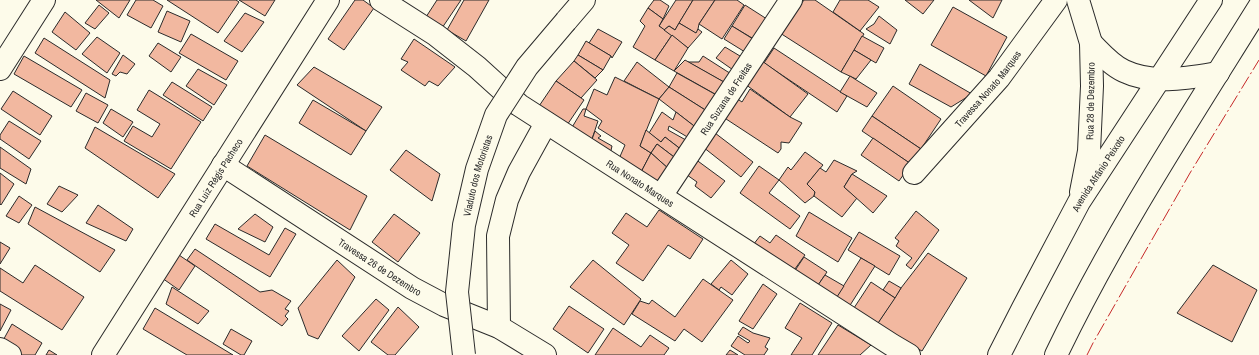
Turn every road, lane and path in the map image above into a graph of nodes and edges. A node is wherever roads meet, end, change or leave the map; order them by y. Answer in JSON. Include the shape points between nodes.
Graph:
{"nodes":[{"id":1,"x":44,"y":0,"type":"edge"},
{"id":2,"x":328,"y":0,"type":"edge"},
{"id":3,"x":381,"y":0,"type":"edge"},
{"id":4,"x":584,"y":0,"type":"edge"},
{"id":5,"x":791,"y":0,"type":"edge"},
{"id":6,"x":1056,"y":0,"type":"edge"},
{"id":7,"x":1078,"y":0,"type":"edge"},
{"id":8,"x":1211,"y":0,"type":"edge"},
{"id":9,"x":1259,"y":7,"type":"edge"},
{"id":10,"x":1091,"y":43,"type":"junction"},
{"id":11,"x":0,"y":69,"type":"edge"},
{"id":12,"x":1218,"y":73,"type":"junction"},
{"id":13,"x":1159,"y":79,"type":"junction"},
{"id":14,"x":546,"y":123,"type":"junction"},
{"id":15,"x":223,"y":165,"type":"junction"},
{"id":16,"x":914,"y":173,"type":"dead end"},
{"id":17,"x":661,"y":196,"type":"junction"},
{"id":18,"x":1079,"y":202,"type":"junction"},
{"id":19,"x":499,"y":327,"type":"junction"},
{"id":20,"x":0,"y":349,"type":"edge"},
{"id":21,"x":895,"y":352,"type":"edge"},
{"id":22,"x":10,"y":355,"type":"edge"},
{"id":23,"x":104,"y":355,"type":"edge"},
{"id":24,"x":464,"y":355,"type":"edge"},
{"id":25,"x":545,"y":355,"type":"edge"},
{"id":26,"x":999,"y":355,"type":"edge"},
{"id":27,"x":1056,"y":355,"type":"edge"}],
"edges":[{"from":1,"to":11,"type":"main road"},
{"from":2,"to":15,"type":"main road","name":"Rua Luiz Régis Pacheco"},
{"from":3,"to":14,"type":"main road","name":"Rua Nonato Marques","via":[[436,35],[478,67],[519,105]]},
{"from":4,"to":24,"type":"main road","name":"Viaduto dos Motoristas","bridge":true,"via":[[527,67],[496,114],[476,169],[464,225],[457,292]]},
{"from":5,"to":17,"type":"main road","name":"Rua Suzana de Freitas"},
{"from":6,"to":16,"type":"main road","name":"Travessa Nonato Marques","via":[[999,78]]},
{"from":7,"to":10,"type":"main road","name":"Rua 28 de Dezembro"},
{"from":8,"to":13,"type":"main road","name":"Avenida Afrânio Peixoto"},
{"from":9,"to":12,"type":"main road"},
{"from":10,"to":13,"type":"main road","via":[[1123,70],[1139,77]]},
{"from":10,"to":18,"type":"main road","name":"Rua 28 de Dezembro","via":[[1089,151]]},
{"from":12,"to":13,"type":"main road"},
{"from":12,"to":27,"type":"main road","via":[[1123,227]]},
{"from":13,"to":18,"type":"main road","name":"Avenida Afrânio Peixoto"},
{"from":14,"to":17,"type":"main road","name":"Rua Nonato Marques"},
{"from":14,"to":19,"type":"main road","via":[[507,200],[498,236]]},
{"from":15,"to":19,"type":"main road","name":"Travessa 26 de Dezembro","via":[[412,288],[444,305]]},
{"from":15,"to":23,"type":"main road","name":"Rua Luiz Régis Pacheco"},
{"from":17,"to":21,"type":"main road","name":"Rua Nonato Marques"},
{"from":18,"to":26,"type":"main road","name":"Avenida Afrânio Peixoto"},
{"from":19,"to":25,"type":"main road","name":"Travessa 26 de Dezembro"},
{"from":20,"to":22,"type":"main road"}]}
